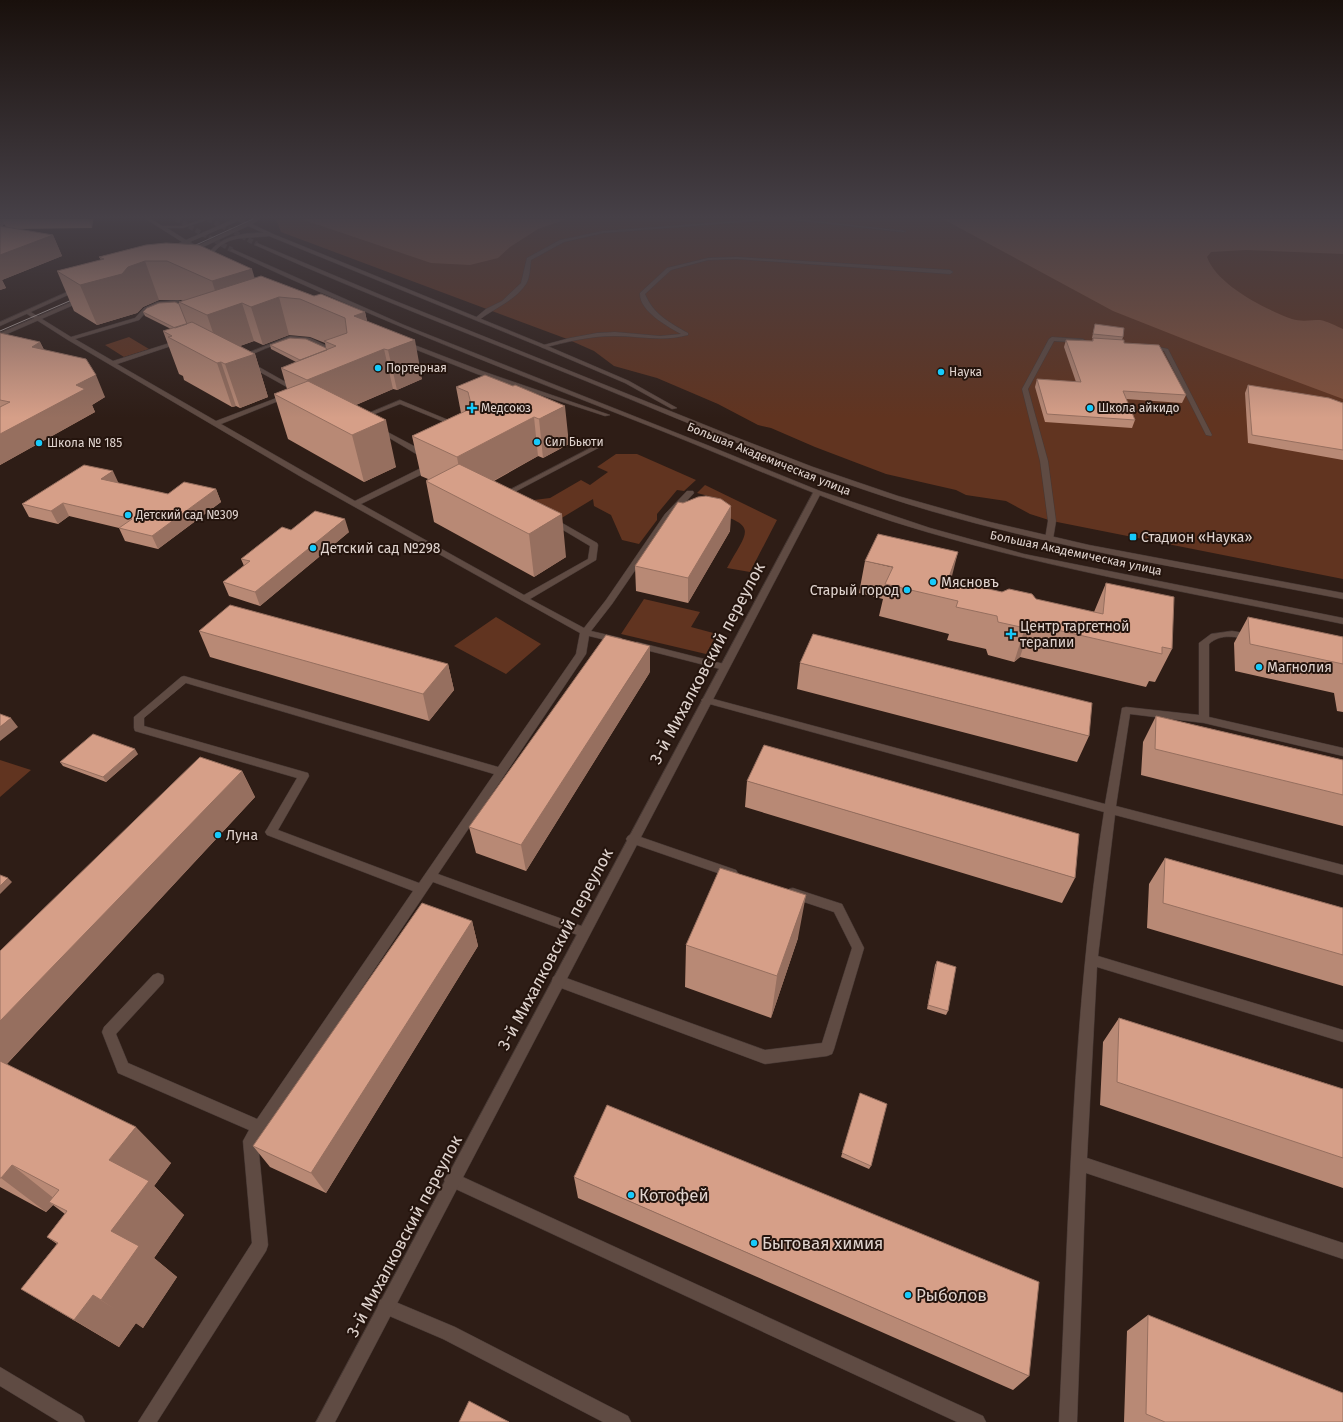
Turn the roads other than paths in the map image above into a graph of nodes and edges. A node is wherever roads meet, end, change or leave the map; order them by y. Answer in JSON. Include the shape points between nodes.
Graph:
{"nodes":[{"id":1,"x":309,"y":285,"type":"edge"},
{"id":2,"x":354,"y":285,"type":"edge"},
{"id":3,"x":395,"y":285,"type":"edge"},
{"id":4,"x":522,"y":285,"type":"edge"},
{"id":5,"x":651,"y":285,"type":"edge"},
{"id":6,"x":86,"y":286,"type":"dead end"},
{"id":7,"x":86,"y":298,"type":"edge"},
{"id":8,"x":27,"y":312,"type":"junction"},
{"id":9,"x":198,"y":312,"type":"edge"},
{"id":10,"x":38,"y":319,"type":"junction"},
{"id":11,"x":477,"y":319,"type":"junction"},
{"id":12,"x":0,"y":324,"type":"edge"},
{"id":13,"x":0,"y":335,"type":"edge"},
{"id":14,"x":70,"y":339,"type":"junction"},
{"id":15,"x":187,"y":339,"type":"edge"},
{"id":16,"x":395,"y":340,"type":"edge"},
{"id":17,"x":1091,"y":341,"type":"edge"},
{"id":18,"x":1138,"y":345,"type":"edge"},
{"id":19,"x":542,"y":346,"type":"junction"},
{"id":20,"x":344,"y":356,"type":"edge"},
{"id":21,"x":113,"y":363,"type":"junction"},
{"id":22,"x":305,"y":388,"type":"edge"},
{"id":23,"x":298,"y":391,"type":"junction"},
{"id":24,"x":216,"y":423,"type":"junction"},
{"id":25,"x":464,"y":428,"type":"edge"},
{"id":26,"x":712,"y":429,"type":"junction"},
{"id":27,"x":1208,"y":435,"type":"dead end"},
{"id":28,"x":600,"y":445,"type":"dead end"},
{"id":29,"x":705,"y":446,"type":"junction"},
{"id":30,"x":690,"y":493,"type":"dead end"},
{"id":31,"x":816,"y":493,"type":"junction"},
{"id":32,"x":516,"y":502,"type":"edge"},
{"id":33,"x":355,"y":504,"type":"junction"},
{"id":34,"x":541,"y":516,"type":"edge"},
{"id":35,"x":1049,"y":539,"type":"junction"},
{"id":36,"x":1343,"y":596,"type":"edge"},
{"id":37,"x":524,"y":599,"type":"junction"},
{"id":38,"x":1343,"y":621,"type":"edge"},
{"id":39,"x":585,"y":632,"type":"junction"},
{"id":40,"x":1258,"y":639,"type":"edge"},
{"id":41,"x":724,"y":667,"type":"junction"},
{"id":42,"x":706,"y":700,"type":"junction"},
{"id":43,"x":1204,"y":719,"type":"junction"},
{"id":44,"x":213,"y":750,"type":"junction"},
{"id":45,"x":1343,"y":752,"type":"edge"},
{"id":46,"x":202,"y":761,"type":"edge"},
{"id":47,"x":500,"y":772,"type":"junction"},
{"id":48,"x":1109,"y":809,"type":"junction"},
{"id":49,"x":632,"y":839,"type":"junction"},
{"id":50,"x":1343,"y":870,"type":"edge"},
{"id":51,"x":430,"y":876,"type":"junction"},
{"id":52,"x":743,"y":876,"type":"edge"},
{"id":53,"x":780,"y":888,"type":"edge"},
{"id":54,"x":421,"y":889,"type":"junction"},
{"id":55,"x":583,"y":932,"type":"junction"},
{"id":56,"x":1092,"y":960,"type":"junction"},
{"id":57,"x":158,"y":979,"type":"dead end"},
{"id":58,"x":558,"y":981,"type":"junction"},
{"id":59,"x":1343,"y":1036,"type":"edge"},
{"id":60,"x":259,"y":1127,"type":"junction"},
{"id":61,"x":1080,"y":1163,"type":"junction"},
{"id":62,"x":452,"y":1180,"type":"junction"},
{"id":63,"x":1343,"y":1251,"type":"edge"},
{"id":64,"x":386,"y":1306,"type":"junction"},
{"id":65,"x":0,"y":1376,"type":"edge"},
{"id":66,"x":76,"y":1422,"type":"edge"},
{"id":67,"x":146,"y":1422,"type":"edge"},
{"id":68,"x":325,"y":1422,"type":"edge"},
{"id":69,"x":622,"y":1422,"type":"edge"},
{"id":70,"x":977,"y":1422,"type":"edge"},
{"id":71,"x":1068,"y":1422,"type":"edge"}],
"edges":[{"from":1,"to":29,"type":"main road","name":"Большая Академическая улица","via":[[402,326]]},
{"from":2,"to":26,"type":"main road","name":"Большая Академическая улица"},
{"from":3,"to":11,"type":"main road"},
{"from":4,"to":11,"type":"main road","via":[[504,302]]},
{"from":5,"to":19,"type":"main road","via":[[642,294],[645,304],[659,320],[686,334],[675,338],[614,334],[577,337]]},
{"from":6,"to":8,"type":"main road"},
{"from":7,"to":10,"type":"main road"},
{"from":8,"to":10,"type":"main road"},
{"from":8,"to":12,"type":"main road"},
{"from":9,"to":14,"type":"main road","via":[[178,302],[159,303],[146,309],[137,319]]},
{"from":10,"to":13,"type":"main road"},
{"from":10,"to":14,"type":"main road"},
{"from":11,"to":19,"type":"main road"},
{"from":14,"to":21,"type":"main road"},
{"from":15,"to":21,"type":"main road"},
{"from":16,"to":29,"type":"main road","via":[[484,374]]},
{"from":17,"to":35,"type":"main road","via":[[1052,339],[1025,389],[1044,461],[1052,521]]},
{"from":18,"to":27,"type":"main road","via":[[1166,350]]},
{"from":19,"to":26,"type":"main road","via":[[627,382]]},
{"from":20,"to":23,"type":"main road","via":[[308,339],[290,338],[238,358]]},
{"from":21,"to":24,"type":"main road"},
{"from":22,"to":23,"type":"main road"},
{"from":23,"to":24,"type":"main road"},
{"from":24,"to":33,"type":"main road"},
{"from":25,"to":33,"type":"main road","via":[[400,402],[360,418],[438,463]]},
{"from":26,"to":35,"type":"main road","name":"Большая Академическая улица","via":[[830,476],[935,510]]},
{"from":28,"to":32,"type":"main road","via":[[504,495]]},
{"from":29,"to":31,"type":"main road","name":"Большая Академическая улица"},
{"from":30,"to":39,"type":"main road","via":[[668,516],[609,602]]},
{"from":31,"to":38,"type":"main road","name":"Большая Академическая улица","via":[[927,530],[1023,556]]},
{"from":31,"to":41,"type":"main road","name":"3-й Михалковский переулок"},
{"from":33,"to":37,"type":"main road"},
{"from":34,"to":37,"type":"main road","via":[[594,545],[592,560]]},
{"from":35,"to":36,"type":"main road","name":"Большая Академическая улица"},
{"from":37,"to":39,"type":"main road"},
{"from":39,"to":41,"type":"main road"},
{"from":39,"to":47,"type":"main road","via":[[581,654]]},
{"from":40,"to":43,"type":"main road","via":[[1219,634],[1209,638],[1204,644]]},
{"from":41,"to":42,"type":"main road","name":"3-й Михалковский переулок"},
{"from":42,"to":48,"type":"main road"},
{"from":42,"to":49,"type":"main road","name":"3-й Михалковский переулок"},
{"from":43,"to":45,"type":"main road"},
{"from":43,"to":48,"type":"main road","via":[[1126,710]]},
{"from":44,"to":46,"type":"main road"},
{"from":44,"to":47,"type":"main road","via":[[140,728],[139,717],[184,679]]},
{"from":44,"to":54,"type":"main road","via":[[304,776],[271,832]]},
{"from":47,"to":51,"type":"main road"},
{"from":48,"to":50,"type":"main road"},
{"from":48,"to":56,"type":"main road"},
{"from":49,"to":52,"type":"main road"},
{"from":49,"to":55,"type":"main road","name":"3-й Михалковский переулок"},
{"from":51,"to":54,"type":"main road"},
{"from":51,"to":55,"type":"main road"},
{"from":53,"to":58,"type":"main road","via":[[838,908],[858,948],[827,1049],[765,1057]]},
{"from":54,"to":60,"type":"main road"},
{"from":55,"to":58,"type":"main road","name":"3-й Михалковский переулок"},
{"from":56,"to":59,"type":"main road"},
{"from":56,"to":61,"type":"main road","via":[[1083,1077]]},
{"from":57,"to":60,"type":"main road","via":[[109,1032],[123,1068]]},
{"from":58,"to":62,"type":"main road","name":"3-й Михалковский переулок"},
{"from":60,"to":67,"type":"main road","via":[[250,1141],[260,1245]]},
{"from":61,"to":63,"type":"main road"},
{"from":61,"to":71,"type":"main road"},
{"from":62,"to":64,"type":"main road","name":"3-й Михалковский переулок"},
{"from":62,"to":70,"type":"main road"},
{"from":64,"to":68,"type":"main road","name":"3-й Михалковский переулок"},
{"from":64,"to":69,"type":"main road","via":[[449,1333]]},
{"from":65,"to":66,"type":"main road"}]}
